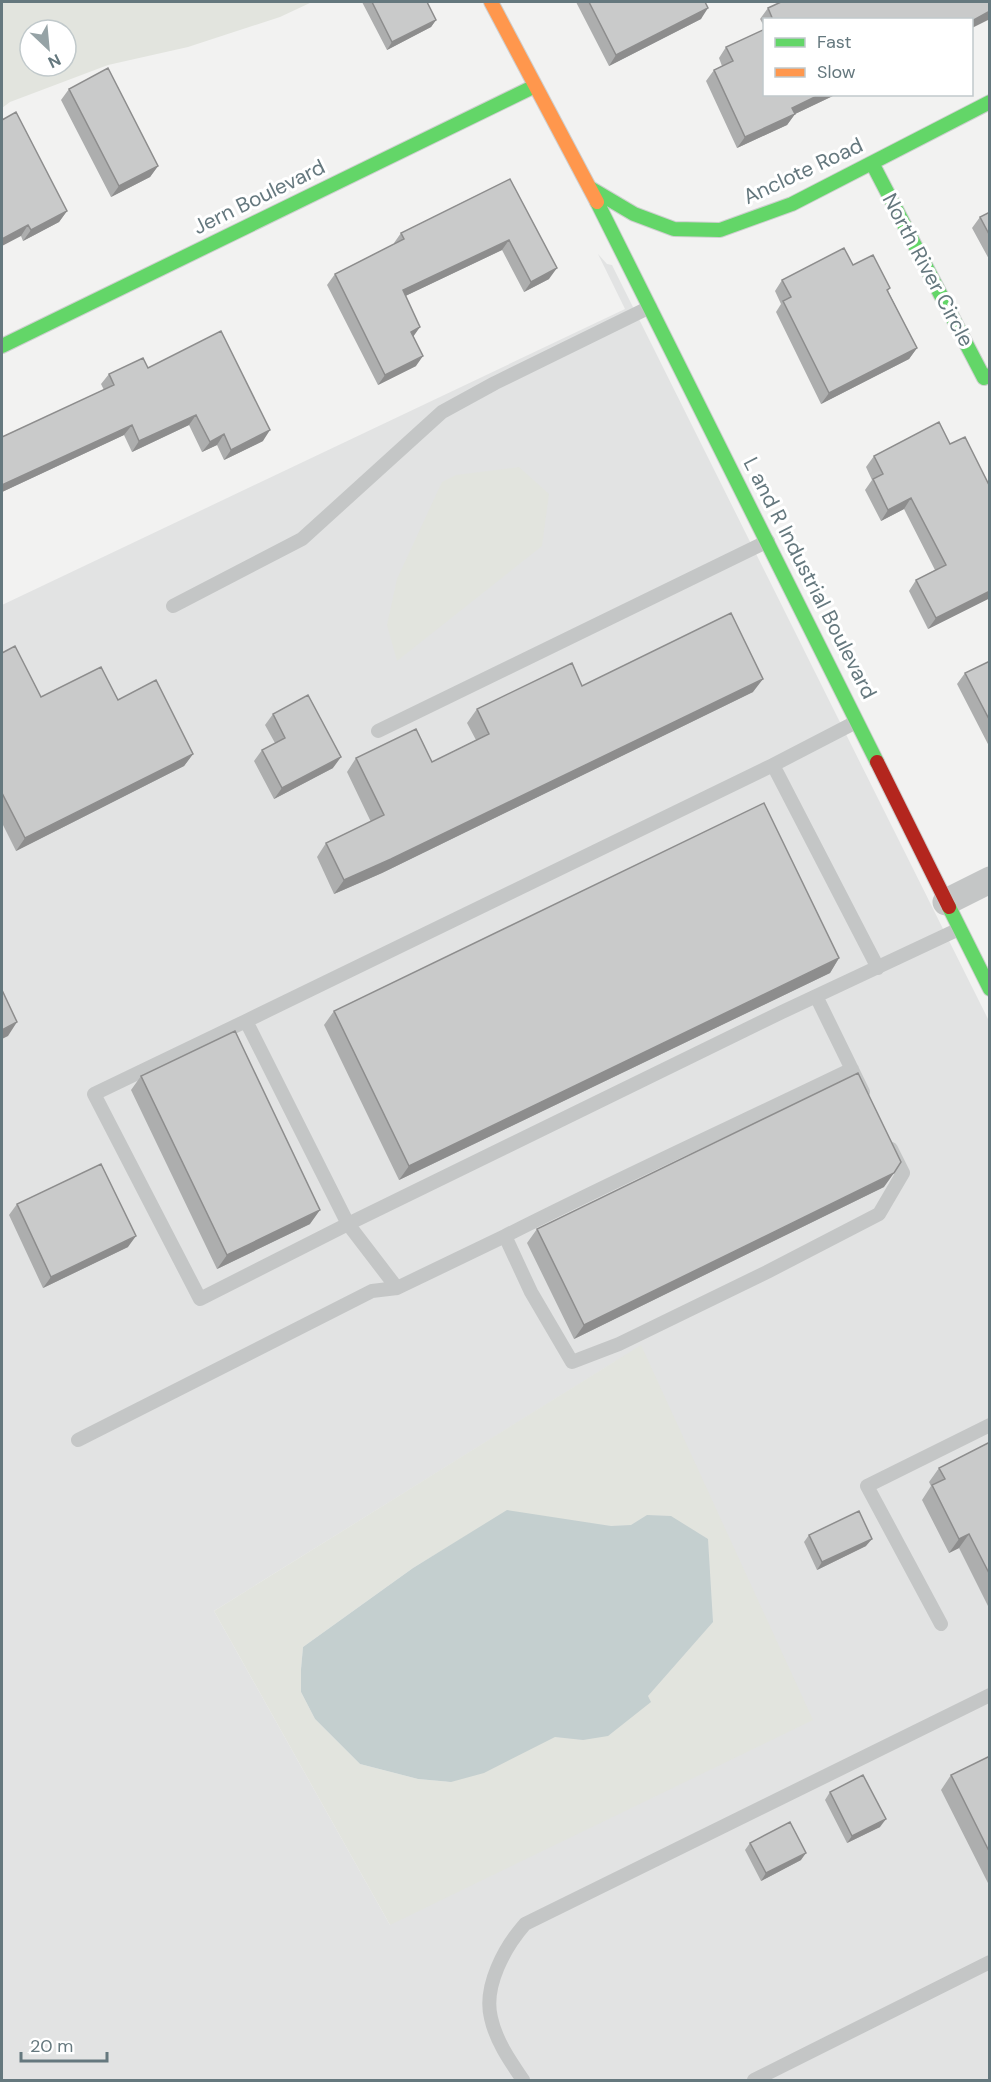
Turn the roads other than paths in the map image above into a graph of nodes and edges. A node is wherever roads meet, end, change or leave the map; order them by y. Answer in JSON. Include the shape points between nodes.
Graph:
{"nodes":[{"id":1,"x":491,"y":2,"type":"edge"},
{"id":2,"x":535,"y":86,"type":"junction"},
{"id":3,"x":990,"y":102,"type":"edge"},
{"id":4,"x":872,"y":163,"type":"junction"},
{"id":5,"x":590,"y":188,"type":"junction"},
{"id":6,"x":650,"y":307,"type":"junction"},
{"id":7,"x":2,"y":346,"type":"edge"},
{"id":8,"x":988,"y":380,"type":"edge"},
{"id":9,"x":768,"y":541,"type":"junction"},
{"id":10,"x":173,"y":606,"type":"dead end"},
{"id":11,"x":858,"y":721,"type":"junction"},
{"id":12,"x":378,"y":731,"type":"dead end"},
{"id":13,"x":773,"y":765,"type":"junction"},
{"id":14,"x":990,"y":880,"type":"edge"},
{"id":15,"x":946,"y":902,"type":"junction"},
{"id":16,"x":959,"y":929,"type":"junction"},
{"id":17,"x":878,"y":968,"type":"junction"},
{"id":18,"x":990,"y":989,"type":"edge"},
{"id":19,"x":816,"y":996,"type":"junction"},
{"id":20,"x":246,"y":1021,"type":"junction"},
{"id":21,"x":852,"y":1069,"type":"junction"},
{"id":22,"x":867,"y":1100,"type":"edge"},
{"id":23,"x":888,"y":1142,"type":"edge"},
{"id":24,"x":348,"y":1224,"type":"junction"},
{"id":25,"x":505,"y":1236,"type":"junction"},
{"id":26,"x":397,"y":1288,"type":"junction"},
{"id":27,"x":990,"y":1425,"type":"edge"},
{"id":28,"x":78,"y":1440,"type":"dead end"},
{"id":29,"x":941,"y":1623,"type":"dead end"},
{"id":30,"x":990,"y":1695,"type":"edge"},
{"id":31,"x":990,"y":1962,"type":"edge"},
{"id":32,"x":522,"y":2080,"type":"edge"},
{"id":33,"x":754,"y":2080,"type":"edge"}],
"edges":[{"from":1,"to":2,"type":"street"},
{"from":2,"to":5,"type":"street"},
{"from":2,"to":7,"type":"street","name":"Jern Boulevard"},
{"from":3,"to":4,"type":"street","name":"Anclote Road"},
{"from":4,"to":5,"type":"street","name":"Anclote Road","via":[[792,204],[720,230],[674,229],[634,214]]},
{"from":4,"to":8,"type":"street","name":"North River Circle","via":[[956,327]]},
{"from":5,"to":6,"type":"street","name":"L and R Industrial Boulevard"},
{"from":6,"to":9,"type":"street","name":"L and R Industrial Boulevard"},
{"from":6,"to":10,"type":"lane","via":[[442,412],[302,539]]},
{"from":9,"to":11,"type":"street","name":"L and R Industrial Boulevard"},
{"from":9,"to":12,"type":"lane"},
{"from":11,"to":13,"type":"lane"},
{"from":11,"to":15,"type":"street","name":"L and R Industrial Boulevard"},
{"from":13,"to":17,"type":"lane"},
{"from":13,"to":20,"type":"lane"},
{"from":14,"to":15,"type":"street"},
{"from":15,"to":16,"type":"street","name":"L and R Industrial Boulevard"},
{"from":16,"to":17,"type":"lane"},
{"from":16,"to":18,"type":"street","name":"L and R Industrial Boulevard"},
{"from":17,"to":19,"type":"lane"},
{"from":19,"to":21,"type":"lane"},
{"from":19,"to":24,"type":"lane"},
{"from":20,"to":24,"type":"lane"},
{"from":20,"to":24,"type":"lane","via":[[94,1094],[200,1299]]},
{"from":21,"to":22,"type":"lane"},
{"from":21,"to":25,"type":"lane"},
{"from":23,"to":25,"type":"lane","via":[[903,1173],[879,1214],[619,1344],[572,1362],[531,1292]]},
{"from":24,"to":26,"type":"lane"},
{"from":25,"to":26,"type":"lane"},
{"from":26,"to":28,"type":"lane","via":[[372,1291]]},
{"from":27,"to":29,"type":"lane","via":[[867,1486]]},
{"from":30,"to":32,"type":"lane","via":[[525,1924],[500,1962],[491,1988],[490,2017],[503,2050]]},
{"from":31,"to":33,"type":"lane"}]}
